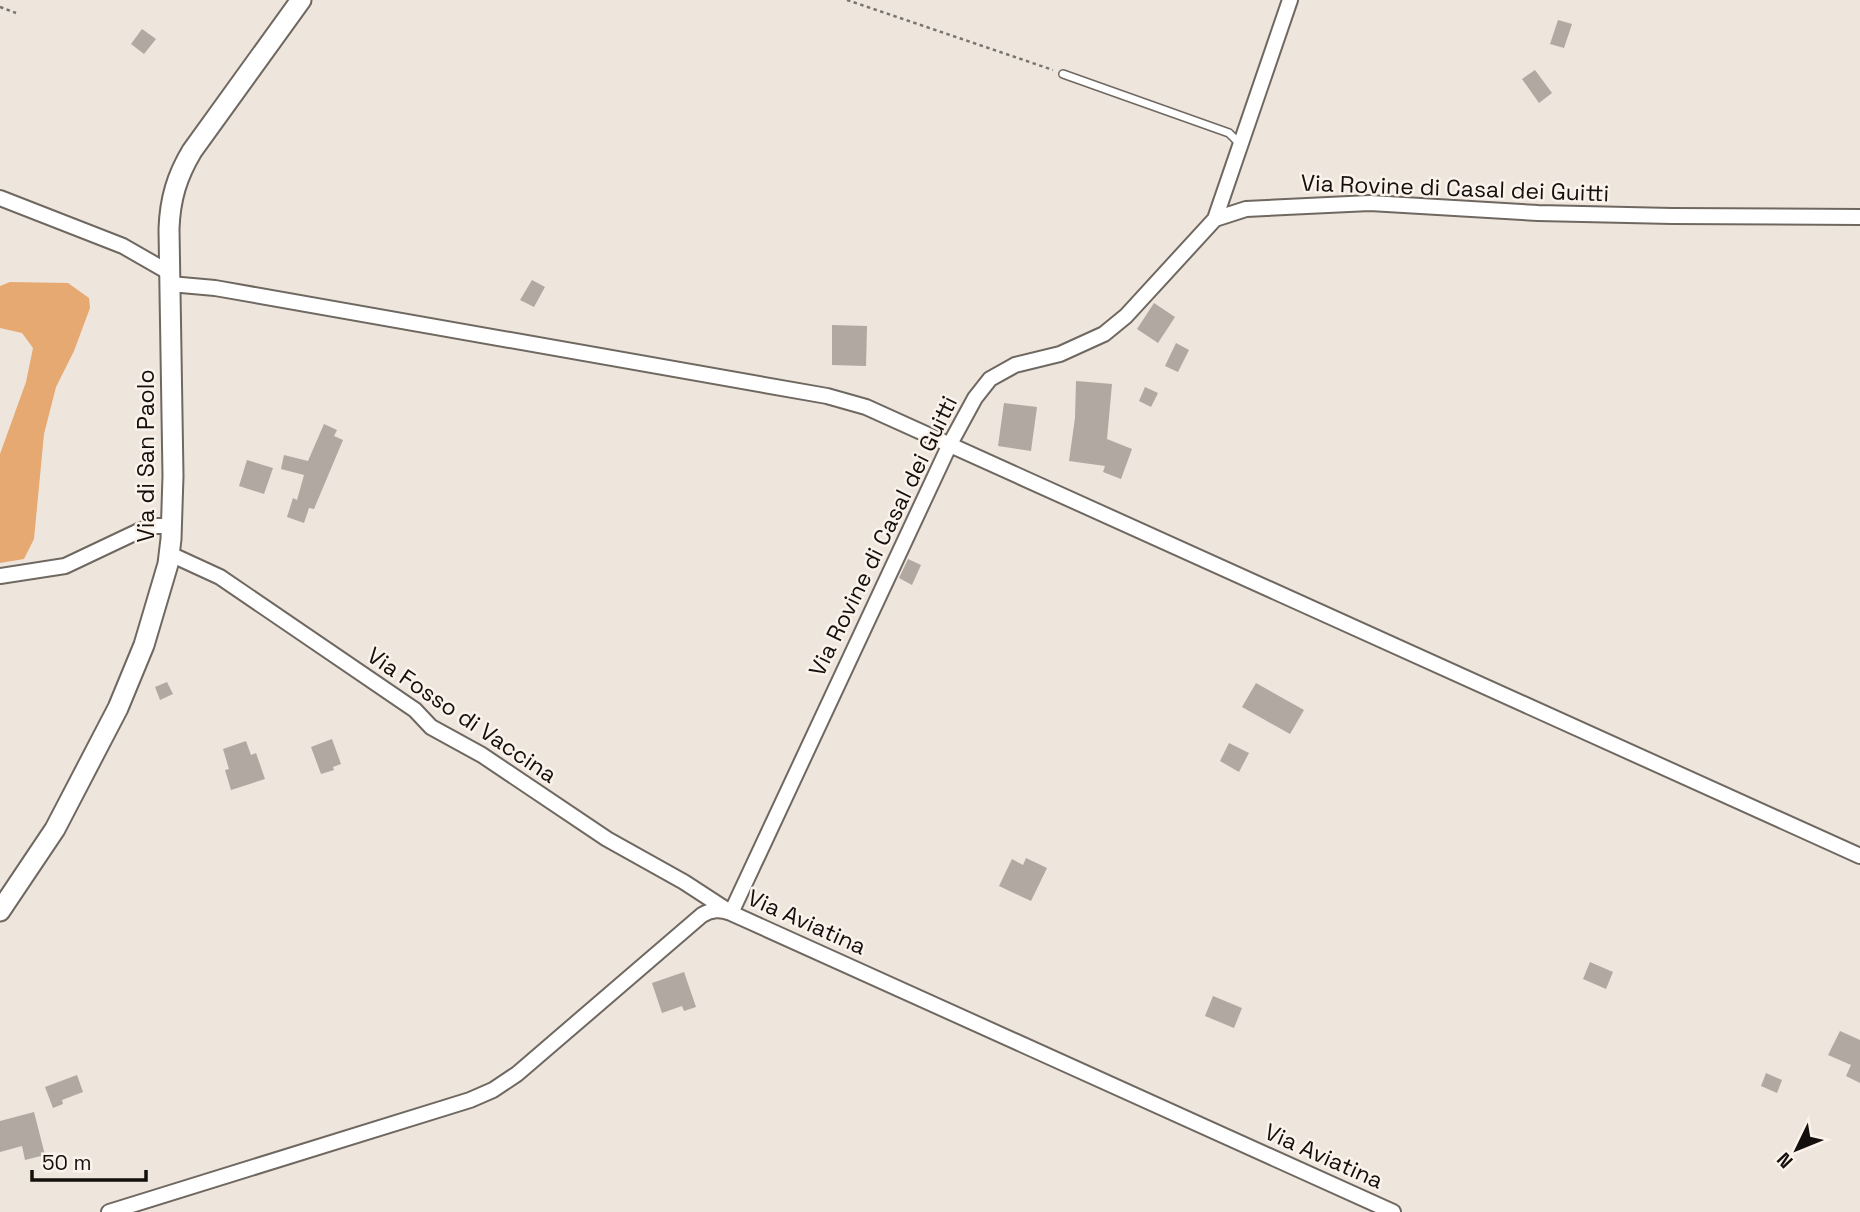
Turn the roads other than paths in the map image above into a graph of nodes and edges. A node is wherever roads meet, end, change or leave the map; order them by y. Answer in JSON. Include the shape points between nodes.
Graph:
{"nodes":[{"id":1,"x":301,"y":0,"type":"edge"},
{"id":2,"x":1290,"y":0,"type":"edge"},
{"id":3,"x":1063,"y":74,"type":"road end"},
{"id":4,"x":1240,"y":145,"type":"junction"},
{"id":5,"x":0,"y":198,"type":"edge"},
{"id":6,"x":1860,"y":217,"type":"edge"},
{"id":7,"x":1215,"y":219,"type":"junction"},
{"id":8,"x":170,"y":279,"type":"junction"},
{"id":9,"x":950,"y":444,"type":"junction"},
{"id":10,"x":172,"y":526,"type":"junction"},
{"id":11,"x":170,"y":554,"type":"junction"},
{"id":12,"x":0,"y":576,"type":"edge"},
{"id":13,"x":1860,"y":856,"type":"edge"},
{"id":14,"x":0,"y":911,"type":"edge"},
{"id":15,"x":731,"y":913,"type":"junction"},
{"id":16,"x":109,"y":1212,"type":"edge"},
{"id":17,"x":1393,"y":1212,"type":"edge"}],
"edges":[{"from":1,"to":8,"type":"street","name":"Via di San Paolo","via":[[181,170],[170,204]]},
{"from":2,"to":4,"type":"street"},
{"from":3,"to":4,"type":"lane","via":[[1229,133]]},
{"from":4,"to":7,"type":"street"},
{"from":5,"to":8,"type":"street","via":[[123,246]]},
{"from":6,"to":7,"type":"street","name":"Via Rovine di Casal dei Guitti","via":[[1538,213],[1370,203],[1267,206]]},
{"from":7,"to":9,"type":"street","name":"Via Rovine di Casal dei Guitti","via":[[1114,327],[1080,347],[1015,365],[990,379]]},
{"from":8,"to":9,"type":"street","via":[[827,396]]},
{"from":8,"to":10,"type":"street","name":"Via di San Paolo"},
{"from":9,"to":13,"type":"street"},
{"from":9,"to":15,"type":"street","name":"Via Rovine di Casal dei Guitti"},
{"from":10,"to":11,"type":"street","name":"Via di San Paolo"},
{"from":10,"to":12,"type":"street","via":[[151,526],[65,566]]},
{"from":11,"to":14,"type":"street","name":"Via di San Paolo","via":[[150,628],[122,698],[55,829]]},
{"from":11,"to":15,"type":"street","name":"Via Fosso di Vaccina","via":[[220,577],[415,710],[431,727]]},
{"from":15,"to":16,"type":"street","name":"Via Aviatina","via":[[715,910],[702,915],[517,1074],[486,1093]]},
{"from":15,"to":17,"type":"street","name":"Via Aviatina"}]}
